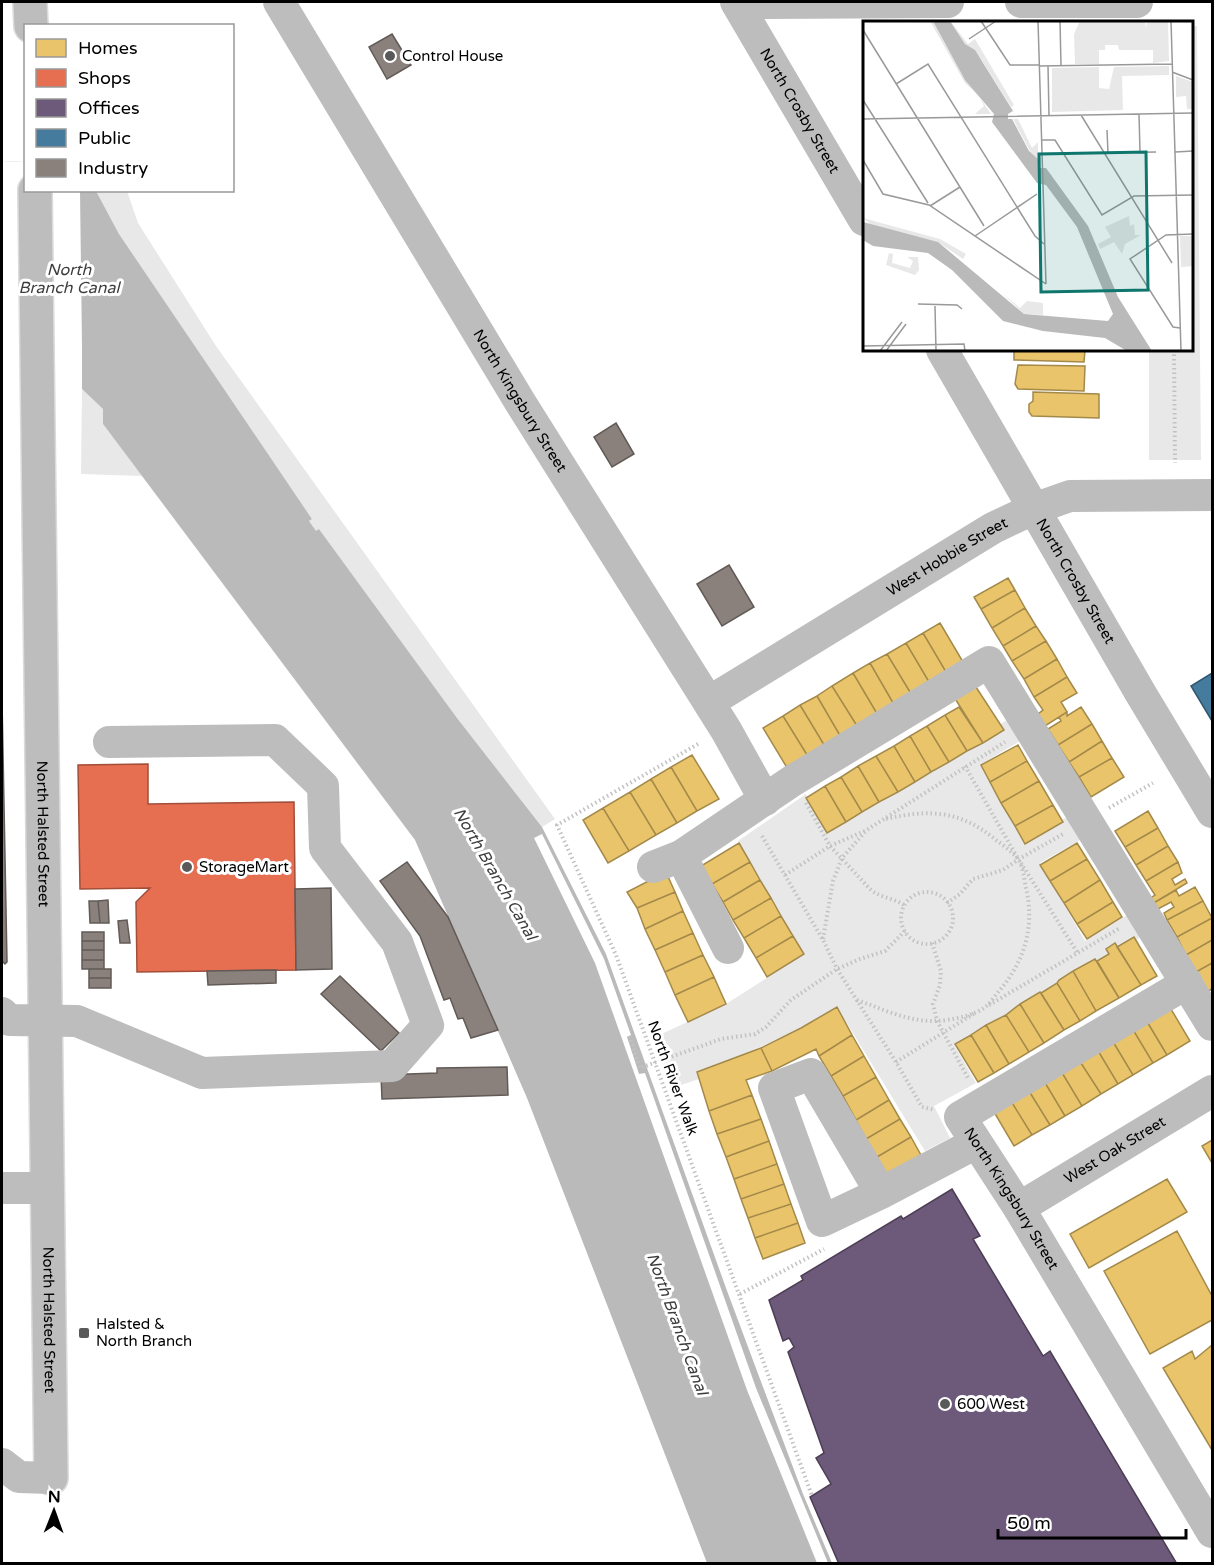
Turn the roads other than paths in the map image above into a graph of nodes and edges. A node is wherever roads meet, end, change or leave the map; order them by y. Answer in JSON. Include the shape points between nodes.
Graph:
{"nodes":[{"id":1,"x":30,"y":2,"type":"edge"},
{"id":2,"x":279,"y":2,"type":"edge"},
{"id":3,"x":736,"y":2,"type":"edge"},
{"id":4,"x":782,"y":2,"type":"edge"},
{"id":5,"x":948,"y":2,"type":"edge"},
{"id":6,"x":1021,"y":2,"type":"edge"},
{"id":7,"x":1137,"y":2,"type":"edge"},
{"id":8,"x":31,"y":24,"type":"edge"},
{"id":9,"x":35,"y":192,"type":"edge"},
{"id":10,"x":863,"y":218,"type":"edge"},
{"id":11,"x":943,"y":351,"type":"edge"},
{"id":12,"x":1212,"y":495,"type":"edge"},
{"id":13,"x":1033,"y":509,"type":"junction"},
{"id":14,"x":709,"y":702,"type":"junction"},
{"id":15,"x":109,"y":742,"type":"dead end"},
{"id":16,"x":1212,"y":812,"type":"edge"},
{"id":17,"x":761,"y":814,"type":"junction"},
{"id":18,"x":728,"y":948,"type":"dead end"},
{"id":19,"x":1187,"y":983,"type":"junction"},
{"id":20,"x":2,"y":1013,"type":"edge"},
{"id":21,"x":44,"y":1022,"type":"junction"},
{"id":22,"x":1212,"y":1025,"type":"edge"},
{"id":23,"x":1212,"y":1091,"type":"edge"},
{"id":24,"x":976,"y":1143,"type":"junction"},
{"id":25,"x":2,"y":1188,"type":"edge"},
{"id":26,"x":46,"y":1188,"type":"junction"},
{"id":27,"x":881,"y":1193,"type":"junction"},
{"id":28,"x":1019,"y":1208,"type":"junction"},
{"id":29,"x":2,"y":1464,"type":"edge"},
{"id":30,"x":51,"y":1478,"type":"joint"},
{"id":31,"x":1212,"y":1532,"type":"edge"}],
"edges":[{"from":1,"to":8,"type":"main road"},
{"from":2,"to":14,"type":"street","name":"North Kingsbury Street","via":[[513,392]]},
{"from":3,"to":4,"type":"street"},
{"from":3,"to":10,"type":"street","name":"North Crosby Street"},
{"from":4,"to":5,"type":"street"},
{"from":6,"to":7,"type":"street"},
{"from":9,"to":21,"type":"main road","name":"North Halsted Street"},
{"from":11,"to":13,"type":"street","name":"North Crosby Street"},
{"from":12,"to":13,"type":"street","name":"West Hobbie Street","via":[[1070,496]]},
{"from":13,"to":14,"type":"street","name":"West Hobbie Street","via":[[993,528]]},
{"from":13,"to":16,"type":"street","name":"North Crosby Street"},
{"from":14,"to":17,"type":"street","name":"North Kingsbury Street"},
{"from":15,"to":21,"type":"street","via":[[275,740],[323,786],[325,848],[397,942],[429,1025],[392,1066],[202,1073],[77,1021]]},
{"from":17,"to":18,"type":"street","via":[[667,862]]},
{"from":17,"to":19,"type":"street","via":[[802,775],[989,662]]},
{"from":19,"to":22,"type":"street"},
{"from":19,"to":24,"type":"street","name":"North Kingsbury Street","via":[[960,1117]]},
{"from":20,"to":21,"type":"street","via":[[9,1020]]},
{"from":21,"to":26,"type":"main road","name":"North Halsted Street"},
{"from":23,"to":28,"type":"street","name":"West Oak Street"},
{"from":24,"to":27,"type":"street"},
{"from":24,"to":28,"type":"street","name":"North Kingsbury Street"},
{"from":25,"to":26,"type":"street"},
{"from":26,"to":30,"type":"main road","name":"North Halsted Street"},
{"from":27,"to":27,"type":"street","via":[[822,1221],[774,1088],[811,1074]]},
{"from":28,"to":31,"type":"street","name":"North Kingsbury Street"},
{"from":29,"to":30,"type":"street","via":[[19,1477]]}]}
